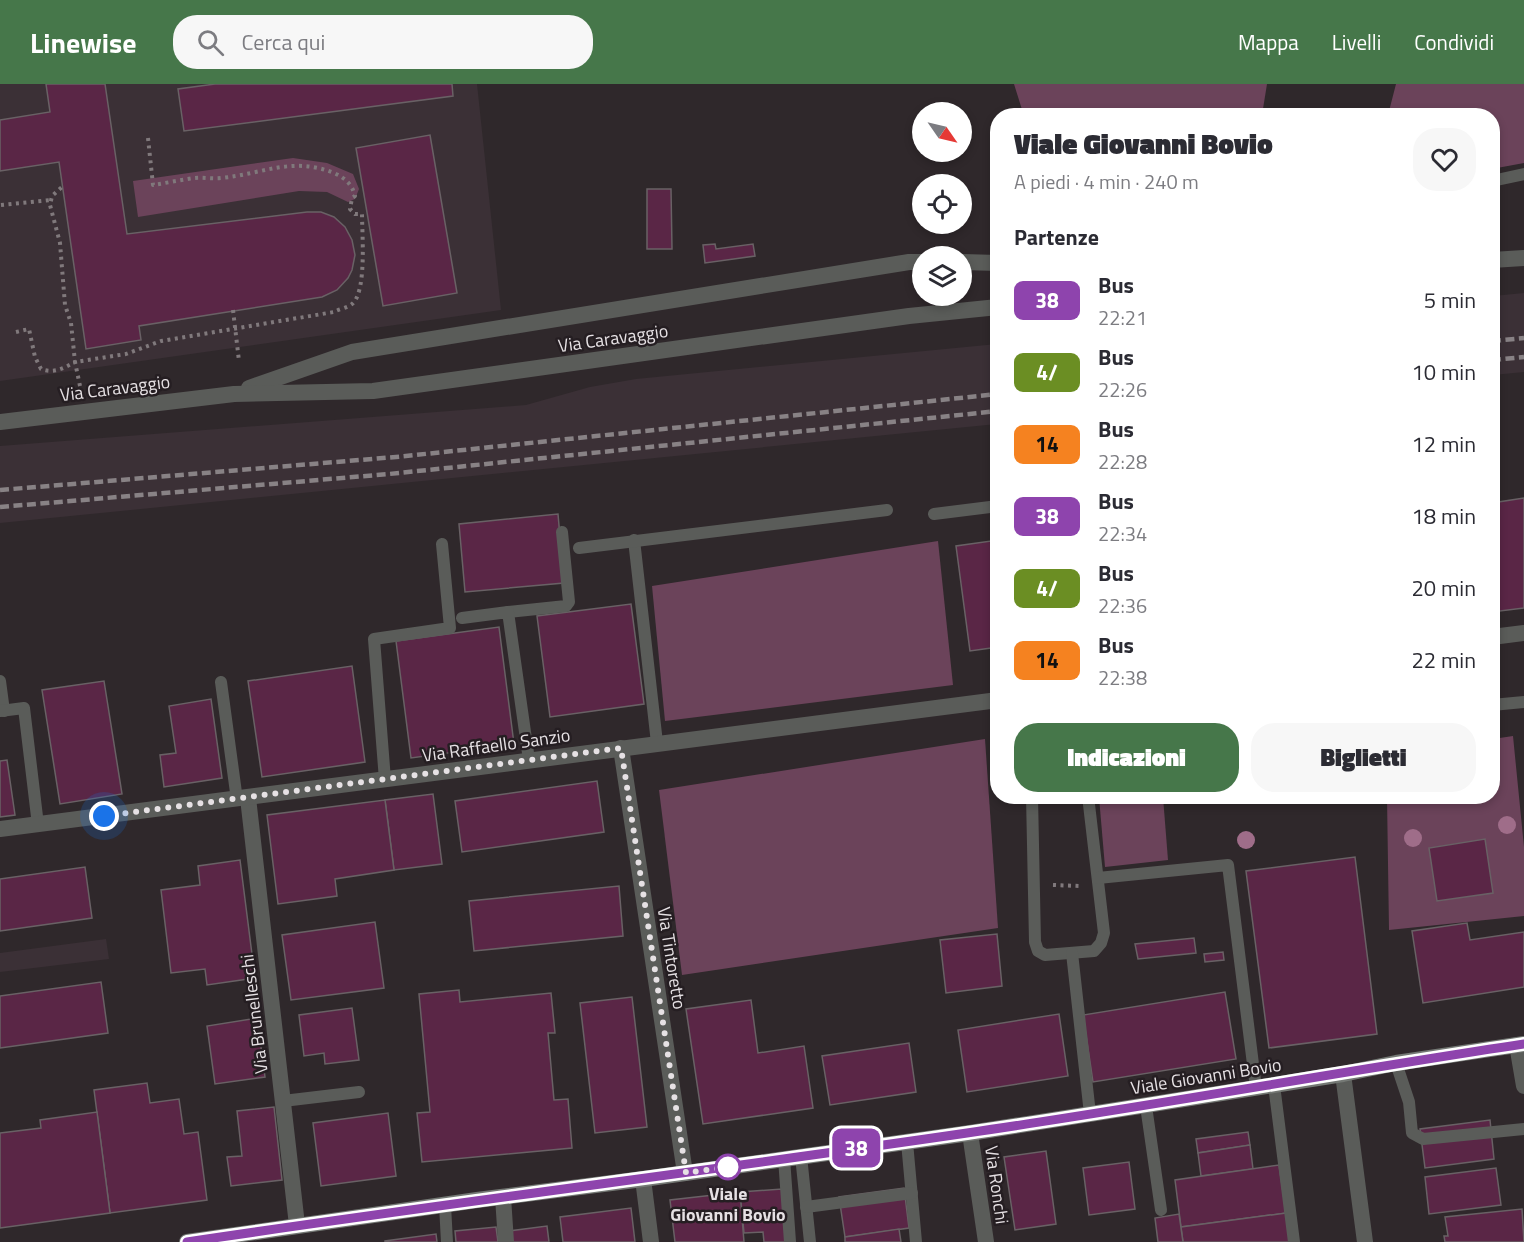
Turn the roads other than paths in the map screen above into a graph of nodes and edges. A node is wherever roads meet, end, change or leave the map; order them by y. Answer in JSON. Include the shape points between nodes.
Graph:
{"nodes":[{"id":1,"x":1524,"y":174,"type":"edge"},
{"id":2,"x":1500,"y":179,"type":"edge"},
{"id":3,"x":1524,"y":258,"type":"edge"},
{"id":4,"x":1500,"y":259,"type":"edge"},
{"id":5,"x":912,"y":262,"type":"edge"},
{"id":6,"x":972,"y":262,"type":"edge"},
{"id":7,"x":990,"y":263,"type":"edge"},
{"id":8,"x":990,"y":308,"type":"edge"},
{"id":9,"x":234,"y":394,"type":"junction"},
{"id":10,"x":0,"y":422,"type":"edge"},
{"id":11,"x":990,"y":507,"type":"edge"},
{"id":12,"x":887,"y":510,"type":"dead end"},
{"id":13,"x":934,"y":514,"type":"dead end"},
{"id":14,"x":562,"y":532,"type":"dead end"},
{"id":15,"x":634,"y":540,"type":"junction"},
{"id":16,"x":442,"y":544,"type":"dead end"},
{"id":17,"x":579,"y":548,"type":"dead end"},
{"id":18,"x":508,"y":612,"type":"junction"},
{"id":19,"x":462,"y":618,"type":"dead end"},
{"id":20,"x":1524,"y":633,"type":"edge"},
{"id":21,"x":1500,"y":636,"type":"edge"},
{"id":22,"x":0,"y":681,"type":"edge"},
{"id":23,"x":221,"y":682,"type":"dead end"},
{"id":24,"x":990,"y":701,"type":"edge"},
{"id":25,"x":1524,"y":702,"type":"edge"},
{"id":26,"x":1500,"y":704,"type":"edge"},
{"id":27,"x":2,"y":711,"type":"edge"},
{"id":28,"x":657,"y":743,"type":"junction"},
{"id":29,"x":621,"y":748,"type":"junction"},
{"id":30,"x":529,"y":760,"type":"junction"},
{"id":31,"x":385,"y":780,"type":"junction"},
{"id":32,"x":242,"y":799,"type":"junction"},
{"id":33,"x":1032,"y":804,"type":"edge"},
{"id":34,"x":1089,"y":804,"type":"edge"},
{"id":35,"x":38,"y":825,"type":"junction"},
{"id":36,"x":0,"y":830,"type":"edge"},
{"id":37,"x":1098,"y":881,"type":"junction"},
{"id":38,"x":1072,"y":953,"type":"junction"},
{"id":39,"x":1521,"y":1045,"type":"edge"},
{"id":40,"x":1396,"y":1063,"type":"junction"},
{"id":41,"x":1343,"y":1074,"type":"junction"},
{"id":42,"x":1274,"y":1085,"type":"junction"},
{"id":43,"x":1524,"y":1086,"type":"edge"},
{"id":44,"x":1256,"y":1088,"type":"junction"},
{"id":45,"x":359,"y":1092,"type":"dead end"},
{"id":46,"x":283,"y":1101,"type":"junction"},
{"id":47,"x":1146,"y":1106,"type":"junction"},
{"id":48,"x":1090,"y":1114,"type":"junction"},
{"id":49,"x":1524,"y":1129,"type":"edge"},
{"id":50,"x":970,"y":1133,"type":"junction"},
{"id":51,"x":907,"y":1142,"type":"junction"},
{"id":52,"x":793,"y":1157,"type":"junction"},
{"id":53,"x":686,"y":1173,"type":"junction"},
{"id":54,"x":643,"y":1179,"type":"junction"},
{"id":55,"x":912,"y":1193,"type":"junction"},
{"id":56,"x":503,"y":1197,"type":"junction"},
{"id":57,"x":445,"y":1205,"type":"junction"},
{"id":58,"x":806,"y":1206,"type":"junction"},
{"id":59,"x":1161,"y":1210,"type":"dead end"},
{"id":60,"x":297,"y":1225,"type":"junction"},
{"id":61,"x":248,"y":1238,"type":"edge"},
{"id":62,"x":187,"y":1242,"type":"edge"},
{"id":63,"x":447,"y":1242,"type":"edge"},
{"id":64,"x":506,"y":1242,"type":"edge"},
{"id":65,"x":651,"y":1242,"type":"edge"},
{"id":66,"x":790,"y":1242,"type":"edge"},
{"id":67,"x":810,"y":1242,"type":"edge"},
{"id":68,"x":916,"y":1242,"type":"edge"},
{"id":69,"x":986,"y":1242,"type":"edge"},
{"id":70,"x":1294,"y":1242,"type":"edge"},
{"id":71,"x":1365,"y":1242,"type":"edge"}],
"edges":[{"from":1,"to":2,"type":"lane"},
{"from":3,"to":4,"type":"street"},
{"from":5,"to":9,"type":"street","name":"Via Caravaggio","via":[[352,352]]},
{"from":6,"to":7,"type":"street"},
{"from":8,"to":9,"type":"street","name":"Via Caravaggio","via":[[373,391]]},
{"from":9,"to":10,"type":"street","name":"Via Caravaggio"},
{"from":11,"to":13,"type":"lane"},
{"from":12,"to":15,"type":"lane"},
{"from":14,"to":18,"type":"lane","via":[[566,606]]},
{"from":15,"to":17,"type":"lane"},
{"from":15,"to":28,"type":"lane"},
{"from":16,"to":31,"type":"lane","via":[[450,628],[374,639]]},
{"from":18,"to":19,"type":"lane"},
{"from":18,"to":30,"type":"lane"},
{"from":20,"to":21,"type":"street"},
{"from":22,"to":27,"type":"lane"},
{"from":23,"to":32,"type":"lane"},
{"from":24,"to":28,"type":"street","name":"Via Raffaello Sanzio"},
{"from":25,"to":26,"type":"lane"},
{"from":27,"to":35,"type":"lane","via":[[24,708]]},
{"from":28,"to":29,"type":"street","name":"Via Raffaello Sanzio"},
{"from":29,"to":30,"type":"street","name":"Via Raffaello Sanzio"},
{"from":29,"to":53,"type":"street","name":"Via Tintoretto"},
{"from":30,"to":31,"type":"street","name":"Via Raffaello Sanzio"},
{"from":31,"to":32,"type":"street","name":"Via Raffaello Sanzio"},
{"from":32,"to":35,"type":"street","name":"Via Raffaello Sanzio"},
{"from":32,"to":46,"type":"street","name":"Via Brunelleschi"},
{"from":33,"to":38,"type":"lane","via":[[1035,942],[1045,956]]},
{"from":34,"to":37,"type":"lane"},
{"from":35,"to":36,"type":"street","name":"Via Raffaello Sanzio"},
{"from":37,"to":38,"type":"lane","via":[[1104,933],[1101,943],[1094,951]]},
{"from":37,"to":44,"type":"lane","via":[[1228,865]]},
{"from":38,"to":48,"type":"lane"},
{"from":39,"to":40,"type":"main road","name":"Viale Giovanni Bovio"},
{"from":39,"to":43,"type":"street"},
{"from":40,"to":41,"type":"main road","name":"Viale Giovanni Bovio"},
{"from":40,"to":49,"type":"lane","via":[[1409,1102],[1412,1132],[1423,1139]]},
{"from":41,"to":42,"type":"main road","name":"Viale Giovanni Bovio"},
{"from":41,"to":71,"type":"street"},
{"from":42,"to":44,"type":"main road","name":"Viale Giovanni Bovio"},
{"from":42,"to":70,"type":"lane"},
{"from":44,"to":47,"type":"main road","name":"Viale Giovanni Bovio"},
{"from":45,"to":46,"type":"lane"},
{"from":46,"to":60,"type":"street","name":"Via Brunelleschi"},
{"from":47,"to":48,"type":"main road","name":"Viale Giovanni Bovio"},
{"from":47,"to":59,"type":"lane"},
{"from":48,"to":50,"type":"main road","name":"Viale Giovanni Bovio"},
{"from":50,"to":51,"type":"main road","name":"Viale Giovanni Bovio"},
{"from":50,"to":69,"type":"street","name":"Via Ronchi"},
{"from":51,"to":52,"type":"main road","name":"Viale Giovanni Bovio"},
{"from":51,"to":55,"type":"lane"},
{"from":52,"to":53,"type":"main road","name":"Viale Giovanni Bovio"},
{"from":52,"to":58,"type":"lane"},
{"from":52,"to":66,"type":"lane"},
{"from":53,"to":54,"type":"main road","name":"Viale Giovanni Bovio"},
{"from":54,"to":56,"type":"main road","name":"Viale Giovanni Bovio"},
{"from":54,"to":65,"type":"street"},
{"from":55,"to":58,"type":"lane"},
{"from":55,"to":68,"type":"lane"},
{"from":56,"to":57,"type":"main road","name":"Viale Giovanni Bovio"},
{"from":56,"to":64,"type":"street"},
{"from":57,"to":60,"type":"main road","name":"Viale Giovanni Bovio"},
{"from":57,"to":63,"type":"lane"},
{"from":58,"to":67,"type":"lane"},
{"from":60,"to":61,"type":"main road","name":"Viale Giovanni Bovio"},
{"from":61,"to":62,"type":"main road","name":"Viale Giovanni Bovio"}]}
